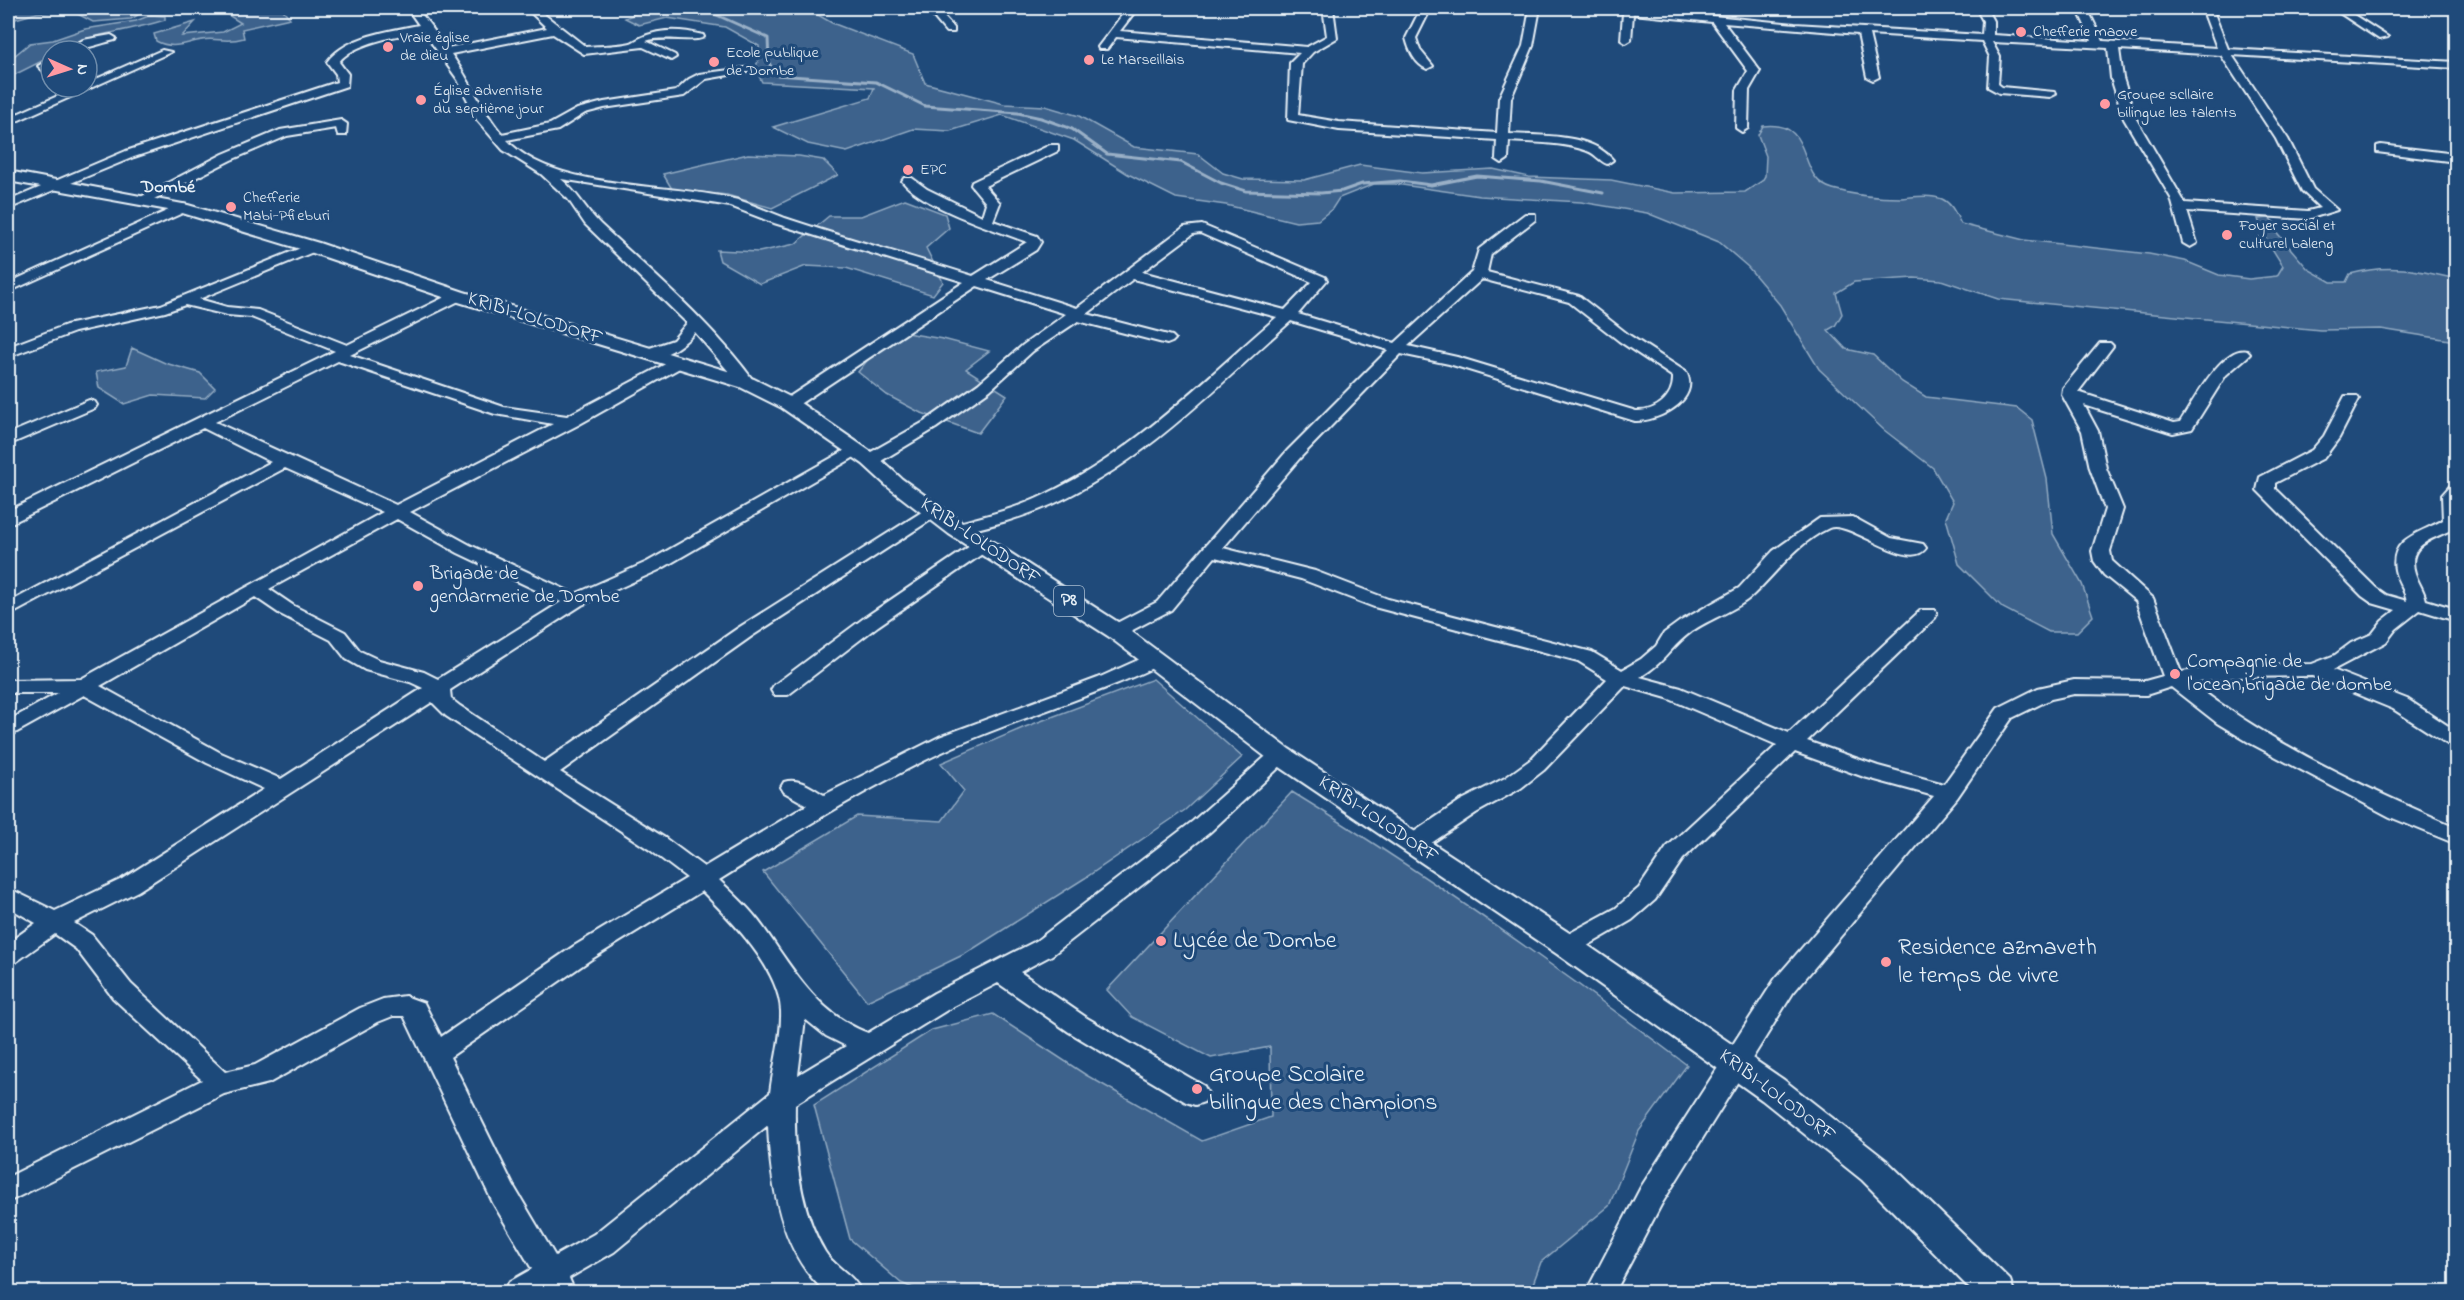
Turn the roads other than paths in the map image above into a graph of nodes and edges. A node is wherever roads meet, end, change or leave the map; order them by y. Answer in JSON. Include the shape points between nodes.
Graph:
{"nodes":[{"id":1,"x":412,"y":8,"type":"edge"},
{"id":2,"x":531,"y":8,"type":"edge"},
{"id":3,"x":931,"y":8,"type":"edge"},
{"id":4,"x":1129,"y":8,"type":"edge"},
{"id":5,"x":1328,"y":8,"type":"edge"},
{"id":6,"x":1426,"y":8,"type":"edge"},
{"id":7,"x":1535,"y":8,"type":"edge"},
{"id":8,"x":1601,"y":8,"type":"edge"},
{"id":9,"x":1742,"y":8,"type":"edge"},
{"id":10,"x":1981,"y":8,"type":"edge"},
{"id":11,"x":2082,"y":8,"type":"edge"},
{"id":12,"x":2207,"y":8,"type":"edge"},
{"id":13,"x":2337,"y":8,"type":"edge"},
{"id":14,"x":2435,"y":8,"type":"edge"},
{"id":15,"x":1628,"y":9,"type":"junction"},
{"id":16,"x":2457,"y":10,"type":"edge"},
{"id":17,"x":1715,"y":18,"type":"junction"},
{"id":18,"x":426,"y":27,"type":"junction"},
{"id":19,"x":555,"y":30,"type":"junction"},
{"id":20,"x":950,"y":30,"type":"dead end"},
{"id":21,"x":1863,"y":31,"type":"junction"},
{"id":22,"x":1115,"y":33,"type":"junction"},
{"id":23,"x":699,"y":37,"type":"dead end"},
{"id":24,"x":1988,"y":37,"type":"junction"},
{"id":25,"x":2383,"y":37,"type":"dead end"},
{"id":26,"x":111,"y":38,"type":"dead end"},
{"id":27,"x":1626,"y":40,"type":"dead end"},
{"id":28,"x":99,"y":41,"type":"edge"},
{"id":29,"x":2098,"y":43,"type":"junction"},
{"id":30,"x":644,"y":44,"type":"junction"},
{"id":31,"x":2113,"y":45,"type":"junction"},
{"id":32,"x":1103,"y":47,"type":"dead end"},
{"id":33,"x":1309,"y":50,"type":"junction"},
{"id":34,"x":2224,"y":51,"type":"junction"},
{"id":35,"x":166,"y":52,"type":"dead end"},
{"id":36,"x":444,"y":52,"type":"junction"},
{"id":37,"x":671,"y":57,"type":"dead end"},
{"id":38,"x":2457,"y":65,"type":"edge"},
{"id":39,"x":1427,"y":66,"type":"dead end"},
{"id":40,"x":748,"y":69,"type":"dead end"},
{"id":41,"x":1873,"y":77,"type":"dead end"},
{"id":42,"x":2050,"y":94,"type":"dead end"},
{"id":43,"x":54,"y":99,"type":"edge"},
{"id":44,"x":49,"y":104,"type":"junction"},
{"id":45,"x":8,"y":122,"type":"edge"},
{"id":46,"x":1742,"y":128,"type":"dead end"},
{"id":47,"x":342,"y":132,"type":"dead end"},
{"id":48,"x":1503,"y":136,"type":"junction"},
{"id":49,"x":499,"y":138,"type":"junction"},
{"id":50,"x":1054,"y":147,"type":"dead end"},
{"id":51,"x":2381,"y":149,"type":"dead end"},
{"id":52,"x":2457,"y":158,"type":"edge"},
{"id":53,"x":1502,"y":159,"type":"dead end"},
{"id":54,"x":1607,"y":160,"type":"dead end"},
{"id":55,"x":545,"y":171,"type":"junction"},
{"id":56,"x":8,"y":176,"type":"edge"},
{"id":57,"x":909,"y":181,"type":"dead end"},
{"id":58,"x":56,"y":185,"type":"junction"},
{"id":59,"x":141,"y":200,"type":"junction"},
{"id":60,"x":8,"y":205,"type":"edge"},
{"id":61,"x":2180,"y":207,"type":"junction"},
{"id":62,"x":182,"y":208,"type":"junction"},
{"id":63,"x":1530,"y":217,"type":"dead end"},
{"id":64,"x":986,"y":223,"type":"junction"},
{"id":65,"x":2190,"y":243,"type":"dead end"},
{"id":66,"x":313,"y":247,"type":"junction"},
{"id":67,"x":1132,"y":273,"type":"junction"},
{"id":68,"x":1479,"y":274,"type":"junction"},
{"id":69,"x":973,"y":282,"type":"junction"},
{"id":70,"x":8,"y":288,"type":"edge"},
{"id":71,"x":458,"y":296,"type":"junction"},
{"id":72,"x":184,"y":300,"type":"junction"},
{"id":73,"x":1076,"y":314,"type":"junction"},
{"id":74,"x":1286,"y":315,"type":"junction"},
{"id":75,"x":695,"y":323,"type":"junction"},
{"id":76,"x":1167,"y":339,"type":"dead end"},
{"id":77,"x":2106,"y":346,"type":"dead end"},
{"id":78,"x":1399,"y":350,"type":"junction"},
{"id":79,"x":8,"y":352,"type":"edge"},
{"id":80,"x":342,"y":353,"type":"junction"},
{"id":81,"x":650,"y":353,"type":"junction"},
{"id":82,"x":2242,"y":354,"type":"dead end"},
{"id":83,"x":680,"y":362,"type":"junction"},
{"id":84,"x":747,"y":383,"type":"junction"},
{"id":85,"x":2070,"y":395,"type":"junction"},
{"id":86,"x":2351,"y":399,"type":"dead end"},
{"id":87,"x":789,"y":404,"type":"junction"},
{"id":88,"x":89,"y":405,"type":"dead end"},
{"id":89,"x":203,"y":422,"type":"junction"},
{"id":90,"x":572,"y":422,"type":"junction"},
{"id":91,"x":8,"y":440,"type":"edge"},
{"id":92,"x":864,"y":455,"type":"junction"},
{"id":93,"x":284,"y":462,"type":"junction"},
{"id":94,"x":2457,"y":490,"type":"edge"},
{"id":95,"x":397,"y":512,"type":"junction"},
{"id":96,"x":934,"y":512,"type":"junction"},
{"id":97,"x":8,"y":518,"type":"edge"},
{"id":98,"x":957,"y":529,"type":"junction"},
{"id":99,"x":982,"y":546,"type":"junction"},
{"id":100,"x":1917,"y":548,"type":"dead end"},
{"id":101,"x":1212,"y":551,"type":"junction"},
{"id":102,"x":256,"y":589,"type":"junction"},
{"id":103,"x":575,"y":601,"type":"junction"},
{"id":104,"x":2414,"y":605,"type":"junction"},
{"id":105,"x":8,"y":610,"type":"edge"},
{"id":106,"x":1928,"y":614,"type":"dead end"},
{"id":107,"x":2457,"y":615,"type":"edge"},
{"id":108,"x":1116,"y":631,"type":"junction"},
{"id":109,"x":1154,"y":660,"type":"junction"},
{"id":110,"x":2314,"y":670,"type":"junction"},
{"id":111,"x":1621,"y":678,"type":"junction"},
{"id":112,"x":2174,"y":679,"type":"junction"},
{"id":113,"x":8,"y":686,"type":"edge"},
{"id":114,"x":84,"y":686,"type":"junction"},
{"id":115,"x":439,"y":688,"type":"junction"},
{"id":116,"x":781,"y":690,"type":"dead end"},
{"id":117,"x":8,"y":730,"type":"edge"},
{"id":118,"x":2457,"y":740,"type":"edge"},
{"id":119,"x":1792,"y":743,"type":"junction"},
{"id":120,"x":1280,"y":755,"type":"junction"},
{"id":121,"x":545,"y":771,"type":"junction"},
{"id":122,"x":792,"y":787,"type":"dead end"},
{"id":123,"x":282,"y":788,"type":"junction"},
{"id":124,"x":1949,"y":793,"type":"junction"},
{"id":125,"x":824,"y":805,"type":"junction"},
{"id":126,"x":2457,"y":836,"type":"edge"},
{"id":127,"x":1413,"y":843,"type":"junction"},
{"id":128,"x":705,"y":879,"type":"junction"},
{"id":129,"x":8,"y":897,"type":"edge"},
{"id":130,"x":55,"y":922,"type":"junction"},
{"id":131,"x":1567,"y":946,"type":"junction"},
{"id":132,"x":8,"y":955,"type":"edge"},
{"id":133,"x":1000,"y":971,"type":"junction"},
{"id":134,"x":789,"y":986,"type":"junction"},
{"id":135,"x":870,"y":1044,"type":"junction"},
{"id":136,"x":437,"y":1053,"type":"junction"},
{"id":137,"x":1733,"y":1062,"type":"junction"},
{"id":138,"x":219,"y":1084,"type":"junction"},
{"id":139,"x":1195,"y":1094,"type":"dead end"},
{"id":140,"x":782,"y":1098,"type":"junction"},
{"id":141,"x":8,"y":1190,"type":"edge"},
{"id":142,"x":555,"y":1284,"type":"edge"},
{"id":143,"x":519,"y":1293,"type":"edge"},
{"id":144,"x":847,"y":1293,"type":"edge"},
{"id":145,"x":1600,"y":1293,"type":"edge"},
{"id":146,"x":1997,"y":1293,"type":"edge"}],
"edges":[{"from":1,"to":18,"type":"street"},
{"from":2,"to":19,"type":"street"},
{"from":3,"to":20,"type":"street"},
{"from":4,"to":22,"type":"street","via":[[1132,9]]},
{"from":5,"to":33,"type":"street","via":[[1332,38]]},
{"from":6,"to":39,"type":"street","via":[[1411,38],[1414,51]]},
{"from":7,"to":48,"type":"street","via":[[1528,46],[1505,98]]},
{"from":8,"to":15,"type":"street"},
{"from":9,"to":17,"type":"street","via":[[1736,16]]},
{"from":10,"to":24,"type":"street","via":[[1988,21]]},
{"from":11,"to":29,"type":"street"},
{"from":12,"to":34,"type":"street"},
{"from":13,"to":25,"type":"street"},
{"from":14,"to":16,"type":"street"},
{"from":15,"to":17,"type":"street"},
{"from":15,"to":27,"type":"street"},
{"from":17,"to":21,"type":"street"},
{"from":17,"to":46,"type":"street","via":[[1754,71],[1743,90]]},
{"from":18,"to":36,"type":"street"},
{"from":18,"to":58,"type":"street","via":[[338,54],[333,62],[345,81],[338,86],[130,154]]},
{"from":19,"to":30,"type":"street","via":[[588,51]]},
{"from":19,"to":36,"type":"street"},
{"from":21,"to":24,"type":"street"},
{"from":21,"to":41,"type":"street"},
{"from":22,"to":32,"type":"street"},
{"from":22,"to":33,"type":"street"},
{"from":23,"to":30,"type":"street","via":[[662,34],[639,39]]},
{"from":24,"to":29,"type":"street"},
{"from":24,"to":42,"type":"street","via":[[1987,45],[1992,47],[1995,57],[1992,85],[1999,90]]},
{"from":26,"to":28,"type":"street"},
{"from":29,"to":31,"type":"street"},
{"from":30,"to":37,"type":"street"},
{"from":31,"to":34,"type":"street"},
{"from":31,"to":61,"type":"street","via":[[2117,78],[2130,119]]},
{"from":33,"to":48,"type":"street","via":[[1296,63],[1296,92],[1290,115],[1296,120]]},
{"from":34,"to":38,"type":"street"},
{"from":34,"to":61,"type":"street","via":[[2282,139],[2308,191],[2330,210],[2308,215]]},
{"from":35,"to":44,"type":"street"},
{"from":36,"to":49,"type":"street","via":[[464,80],[483,120]]},
{"from":40,"to":49,"type":"street","via":[[703,76],[680,94],[604,105],[581,111],[554,127]]},
{"from":43,"to":44,"type":"street"},
{"from":44,"to":45,"type":"street"},
{"from":47,"to":59,"type":"street","via":[[341,124],[284,133]]},
{"from":48,"to":53,"type":"street"},
{"from":48,"to":54,"type":"street","via":[[1587,146]]},
{"from":49,"to":55,"type":"street"},
{"from":50,"to":64,"type":"street","via":[[979,182],[978,188],[993,203]]},
{"from":51,"to":52,"type":"street"},
{"from":55,"to":69,"type":"street","via":[[749,206],[778,220]]},
{"from":55,"to":75,"type":"street","via":[[573,196],[590,221],[624,256]]},
{"from":56,"to":58,"type":"main road","name":"KRIBI-LOLODORF","number":"P8"},
{"from":57,"to":64,"type":"street","via":[[922,192]]},
{"from":58,"to":59,"type":"main road","name":"KRIBI-LOLODORF","number":"P8"},
{"from":58,"to":60,"type":"street"},
{"from":59,"to":62,"type":"main road","name":"KRIBI-LOLODORF","number":"P8"},
{"from":61,"to":65,"type":"street"},
{"from":62,"to":66,"type":"main road","name":"KRIBI-LOLODORF","number":"P8"},
{"from":62,"to":70,"type":"street"},
{"from":63,"to":68,"type":"street","via":[[1484,252]]},
{"from":64,"to":69,"type":"street","via":[[1034,242]]},
{"from":66,"to":71,"type":"main road","name":"KRIBI-LOLODORF","number":"P8"},
{"from":66,"to":72,"type":"street"},
{"from":67,"to":73,"type":"street"},
{"from":67,"to":74,"type":"street"},
{"from":67,"to":74,"type":"street","via":[[1189,230],[1202,229],[1320,280]]},
{"from":68,"to":78,"type":"street","via":[[1426,320]]},
{"from":68,"to":78,"type":"street","via":[[1574,299],[1681,375],[1673,401],[1650,417],[1635,416],[1452,360]]},
{"from":69,"to":73,"type":"street"},
{"from":69,"to":87,"type":"street"},
{"from":71,"to":80,"type":"street"},
{"from":71,"to":81,"type":"main road","name":"KRIBI-LOLODORF","number":"P8"},
{"from":72,"to":79,"type":"street","via":[[158,310],[71,328]]},
{"from":72,"to":80,"type":"street","via":[[226,311],[253,313]]},
{"from":73,"to":76,"type":"street"},
{"from":73,"to":92,"type":"street","via":[[930,425]]},
{"from":74,"to":78,"type":"street"},
{"from":74,"to":98,"type":"street","via":[[1210,386],[1117,461],[1048,500]]},
{"from":75,"to":81,"type":"street","via":[[678,343]]},
{"from":75,"to":84,"type":"street"},
{"from":77,"to":85,"type":"street","via":[[2070,386]]},
{"from":78,"to":101,"type":"street","via":[[1293,455]]},
{"from":80,"to":89,"type":"street"},
{"from":80,"to":90,"type":"street","via":[[501,411]]},
{"from":81,"to":83,"type":"main road","name":"KRIBI-LOLODORF","number":"P8"},
{"from":82,"to":85,"type":"street","via":[[2220,372],[2182,428]]},
{"from":83,"to":84,"type":"main road","name":"KRIBI-LOLODORF","number":"P8"},
{"from":83,"to":90,"type":"street"},
{"from":84,"to":87,"type":"main road","name":"KRIBI-LOLODORF","number":"P8"},
{"from":85,"to":112,"type":"street","via":[[2090,431],[2098,468],[2114,509],[2101,551],[2103,561],[2144,598]]},
{"from":86,"to":104,"type":"street","via":[[2318,454],[2266,481],[2266,489],[2369,592],[2379,599]]},
{"from":87,"to":92,"type":"main road","name":"KRIBI-LOLODORF","number":"P8"},
{"from":88,"to":91,"type":"street"},
{"from":89,"to":93,"type":"street"},
{"from":89,"to":97,"type":"street"},
{"from":90,"to":95,"type":"street"},
{"from":92,"to":96,"type":"main road","name":"KRIBI-LOLODORF","number":"P8"},
{"from":92,"to":103,"type":"street","via":[[653,566]]},
{"from":93,"to":95,"type":"street"},
{"from":93,"to":105,"type":"street"},
{"from":94,"to":104,"type":"street","via":[[2451,495],[2452,522],[2413,540],[2406,551],[2404,568],[2417,596]]},
{"from":95,"to":102,"type":"street"},
{"from":95,"to":103,"type":"street","via":[[464,549]]},
{"from":96,"to":98,"type":"main road","name":"KRIBI-LOLODORF","number":"P8"},
{"from":96,"to":121,"type":"street","via":[[745,632]]},
{"from":98,"to":99,"type":"main road","name":"KRIBI-LOLODORF","number":"P8"},
{"from":99,"to":108,"type":"main road","name":"KRIBI-LOLODORF","number":"P8"},
{"from":99,"to":116,"type":"street"},
{"from":100,"to":111,"type":"street","via":[[1885,542],[1847,521],[1826,522],[1779,555],[1746,592],[1686,626],[1648,664]]},
{"from":101,"to":108,"type":"street","via":[[1164,606]]},
{"from":101,"to":111,"type":"street","via":[[1308,575],[1381,603],[1585,656]]},
{"from":102,"to":114,"type":"street"},
{"from":102,"to":115,"type":"street","via":[[338,636],[353,655]]},
{"from":103,"to":115,"type":"street"},
{"from":104,"to":107,"type":"street"},
{"from":104,"to":110,"type":"street","via":[[2379,638]]},
{"from":106,"to":119,"type":"street"},
{"from":108,"to":109,"type":"main road","name":"KRIBI-LOLODORF","number":"P8"},
{"from":109,"to":120,"type":"main road","name":"KRIBI-LOLODORF","number":"P8"},
{"from":109,"to":125,"type":"street","via":[[946,742]]},
{"from":110,"to":112,"type":"street","via":[[2235,671]]},
{"from":110,"to":118,"type":"street","via":[[2400,704]]},
{"from":111,"to":119,"type":"street","via":[[1674,693]]},
{"from":111,"to":127,"type":"street","via":[[1537,765]]},
{"from":112,"to":124,"type":"street","via":[[2146,688],[2074,687],[2044,693],[2005,714]]},
{"from":112,"to":126,"type":"street","via":[[2257,738],[2398,811]]},
{"from":113,"to":114,"type":"street"},
{"from":114,"to":117,"type":"street"},
{"from":114,"to":123,"type":"street","via":[[214,758]]},
{"from":115,"to":121,"type":"street","via":[[442,702],[453,711]]},
{"from":115,"to":123,"type":"street"},
{"from":119,"to":124,"type":"street","via":[[1872,772]]},
{"from":119,"to":131,"type":"street","via":[[1675,853],[1647,894],[1624,914]]},
{"from":120,"to":127,"type":"main road","name":"KRIBI-LOLODORF","number":"P8"},
{"from":120,"to":133,"type":"street","via":[[1201,827],[1044,948]]},
{"from":121,"to":128,"type":"street","via":[[630,823]]},
{"from":122,"to":125,"type":"street"},
{"from":123,"to":130,"type":"street","via":[[130,885]]},
{"from":124,"to":137,"type":"street","via":[[1784,986]]},
{"from":125,"to":128,"type":"street"},
{"from":127,"to":131,"type":"main road","name":"KRIBI-LOLODORF","number":"P8"},
{"from":128,"to":134,"type":"street","via":[[762,941]]},
{"from":128,"to":136,"type":"street","via":[[582,953]]},
{"from":129,"to":130,"type":"street"},
{"from":130,"to":132,"type":"street"},
{"from":130,"to":138,"type":"street","via":[[84,942],[122,991]]},
{"from":131,"to":137,"type":"main road","name":"KRIBI-LOLODORF","number":"P8"},
{"from":133,"to":135,"type":"street"},
{"from":133,"to":139,"type":"street","via":[[1078,1025]]},
{"from":134,"to":135,"type":"street","via":[[823,1023]]},
{"from":134,"to":140,"type":"street","via":[[792,1019]]},
{"from":135,"to":140,"type":"street"},
{"from":136,"to":138,"type":"street","via":[[415,1010],[392,1006],[260,1075]]},
{"from":136,"to":142,"type":"street","via":[[503,1194]]},
{"from":137,"to":145,"type":"street","via":[[1651,1196]]},
{"from":137,"to":146,"type":"main road","name":"KRIBI-LOLODORF","number":"P8","via":[[1874,1170]]},
{"from":138,"to":141,"type":"street"},
{"from":140,"to":142,"type":"street"},
{"from":140,"to":144,"type":"street","via":[[785,1158],[797,1225],[816,1263]]},
{"from":142,"to":143,"type":"street"}]}
